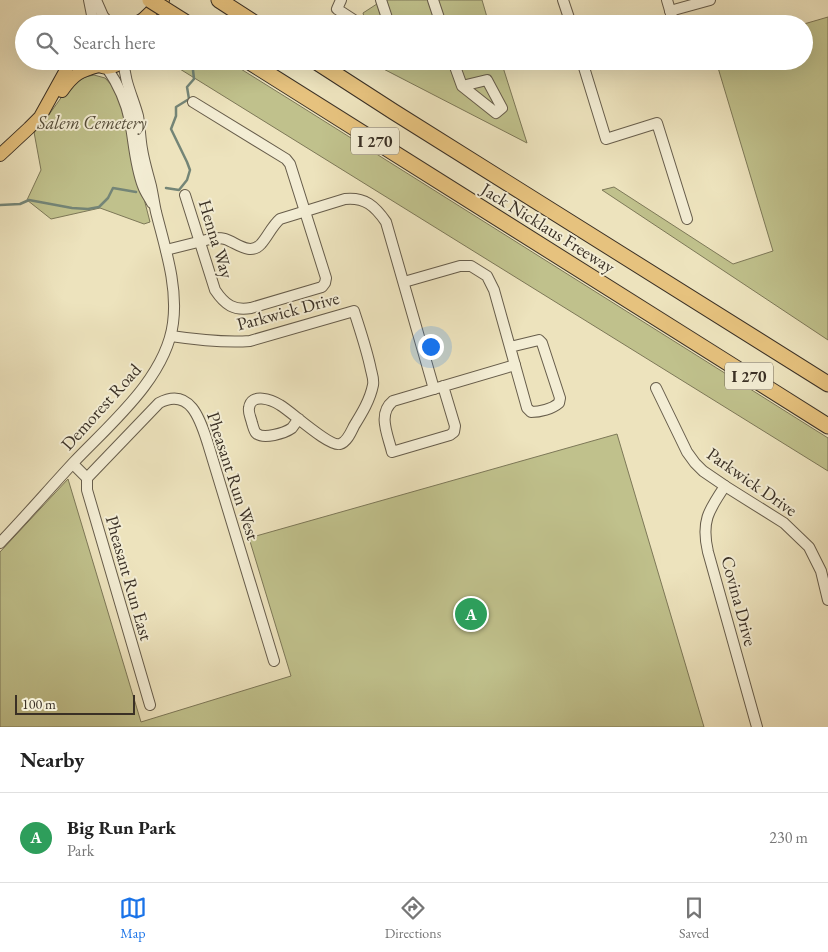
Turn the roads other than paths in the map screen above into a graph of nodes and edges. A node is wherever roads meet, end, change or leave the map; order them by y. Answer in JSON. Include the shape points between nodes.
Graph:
{"nodes":[{"id":1,"x":89,"y":0,"type":"edge"},
{"id":2,"x":96,"y":0,"type":"edge"},
{"id":3,"x":150,"y":0,"type":"edge"},
{"id":4,"x":163,"y":0,"type":"edge"},
{"id":5,"x":171,"y":0,"type":"edge"},
{"id":6,"x":219,"y":0,"type":"edge"},
{"id":7,"x":341,"y":0,"type":"edge"},
{"id":8,"x":382,"y":0,"type":"edge"},
{"id":9,"x":433,"y":0,"type":"edge"},
{"id":10,"x":563,"y":0,"type":"edge"},
{"id":11,"x":667,"y":0,"type":"edge"},
{"id":12,"x":710,"y":0,"type":"edge"},
{"id":13,"x":670,"y":11,"type":"junction"},
{"id":14,"x":92,"y":15,"type":"edge"},
{"id":15,"x":103,"y":15,"type":"edge"},
{"id":16,"x":147,"y":15,"type":"edge"},
{"id":17,"x":158,"y":15,"type":"edge"},
{"id":18,"x":174,"y":15,"type":"edge"},
{"id":19,"x":242,"y":15,"type":"edge"},
{"id":20,"x":346,"y":15,"type":"edge"},
{"id":21,"x":386,"y":15,"type":"edge"},
{"id":22,"x":438,"y":15,"type":"edge"},
{"id":23,"x":568,"y":15,"type":"edge"},
{"id":24,"x":671,"y":15,"type":"edge"},
{"id":25,"x":65,"y":70,"type":"edge"},
{"id":26,"x":82,"y":70,"type":"edge"},
{"id":27,"x":104,"y":70,"type":"edge"},
{"id":28,"x":124,"y":70,"type":"edge"},
{"id":29,"x":262,"y":70,"type":"edge"},
{"id":30,"x":329,"y":70,"type":"edge"},
{"id":31,"x":456,"y":70,"type":"edge"},
{"id":32,"x":585,"y":70,"type":"edge"},
{"id":33,"x":462,"y":86,"type":"dead end"},
{"id":34,"x":193,"y":102,"type":"dead end"},
{"id":35,"x":42,"y":112,"type":"junction"},
{"id":36,"x":0,"y":155,"type":"edge"},
{"id":37,"x":185,"y":195,"type":"dead end"},
{"id":38,"x":156,"y":210,"type":"junction"},
{"id":39,"x":306,"y":210,"type":"junction"},
{"id":40,"x":686,"y":218,"type":"dead end"},
{"id":41,"x":199,"y":241,"type":"junction"},
{"id":42,"x":166,"y":250,"type":"junction"},
{"id":43,"x":404,"y":282,"type":"junction"},
{"id":44,"x":171,"y":336,"type":"junction"},
{"id":45,"x":510,"y":347,"type":"junction"},
{"id":46,"x":515,"y":365,"type":"junction"},
{"id":47,"x":828,"y":384,"type":"edge"},
{"id":48,"x":439,"y":388,"type":"junction"},
{"id":49,"x":656,"y":388,"type":"dead end"},
{"id":50,"x":299,"y":419,"type":"junction"},
{"id":51,"x":828,"y":426,"type":"edge"},
{"id":52,"x":73,"y":464,"type":"junction"},
{"id":53,"x":87,"y":478,"type":"junction"},
{"id":54,"x":725,"y":486,"type":"junction"},
{"id":55,"x":0,"y":543,"type":"edge"},
{"id":56,"x":828,"y":600,"type":"edge"},
{"id":57,"x":274,"y":661,"type":"dead end"},
{"id":58,"x":150,"y":705,"type":"dead end"},
{"id":59,"x":757,"y":727,"type":"edge"}],
"edges":[{"from":1,"to":14,"type":"street"},
{"from":2,"to":15,"type":"street"},
{"from":3,"to":18,"type":"highway","bridge":true},
{"from":4,"to":16,"type":"main road"},
{"from":5,"to":17,"type":"main road"},
{"from":6,"to":19,"type":"highway"},
{"from":7,"to":20,"type":"street","via":[[337,9]]},
{"from":8,"to":21,"type":"street"},
{"from":9,"to":22,"type":"street"},
{"from":10,"to":23,"type":"street"},
{"from":11,"to":13,"type":"street"},
{"from":12,"to":13,"type":"street"},
{"from":13,"to":24,"type":"street"},
{"from":25,"to":35,"type":"main road"},
{"from":26,"to":35,"type":"main road","via":[[69,81],[53,105]]},
{"from":27,"to":38,"type":"street","name":"Demorest Road","via":[[123,96],[143,187]]},
{"from":28,"to":38,"type":"street","name":"Demorest Road","via":[[139,120],[143,158]]},
{"from":29,"to":51,"type":"highway","name":"Jack Nicklaus Freeway","number":"I 270"},
{"from":30,"to":47,"type":"highway","name":"Jack Nicklaus Freeway","number":"I 270"},
{"from":31,"to":33,"type":"street"},
{"from":32,"to":40,"type":"street","via":[[606,139],[657,123]]},
{"from":34,"to":39,"type":"street","via":[[286,159]]},
{"from":35,"to":36,"type":"main road","via":[[30,128]]},
{"from":37,"to":41,"type":"street","name":"Henna Way"},
{"from":38,"to":42,"type":"street","name":"Demorest Road"},
{"from":39,"to":41,"type":"street","via":[[280,219],[256,248],[247,249],[222,238]]},
{"from":39,"to":41,"type":"street","name":"Henna Way","via":[[325,283],[322,287],[251,308],[240,310],[225,302],[215,290]]},
{"from":39,"to":43,"type":"street","via":[[354,198],[371,205],[386,222]]},
{"from":41,"to":42,"type":"street"},
{"from":42,"to":44,"type":"street","name":"Demorest Road","via":[[173,293]]},
{"from":43,"to":45,"type":"street","via":[[460,266],[479,270],[487,276],[494,290]]},
{"from":43,"to":48,"type":"street"},
{"from":44,"to":50,"type":"street","name":"Parkwick Drive","via":[[214,342],[250,341],[354,311],[374,383],[367,404],[341,444],[320,435]]},
{"from":44,"to":52,"type":"street","name":"Demorest Road","via":[[162,359],[134,399]]},
{"from":45,"to":46,"type":"street"},
{"from":45,"to":46,"type":"street","via":[[539,340],[542,343],[559,403],[531,412]]},
{"from":46,"to":48,"type":"street"},
{"from":48,"to":48,"type":"street","via":[[455,426],[454,432],[392,452],[384,421],[389,404]]},
{"from":49,"to":54,"type":"street","name":"Parkwick Drive","via":[[687,452],[695,463]]},
{"from":50,"to":50,"type":"street","via":[[292,428],[262,437],[254,429],[249,408],[256,398],[263,398],[279,404]]},
{"from":52,"to":53,"type":"street"},
{"from":52,"to":55,"type":"street","name":"Demorest Road"},
{"from":53,"to":57,"type":"street","name":"Pheasant Run West","via":[[159,403],[179,400],[194,409],[208,444]]},
{"from":53,"to":58,"type":"street","name":"Pheasant Run East","via":[[87,490]]},
{"from":54,"to":56,"type":"street","name":"Parkwick Drive","via":[[784,523],[810,547]]},
{"from":54,"to":59,"type":"street","name":"Covina Drive","via":[[707,515],[705,534]]}]}
